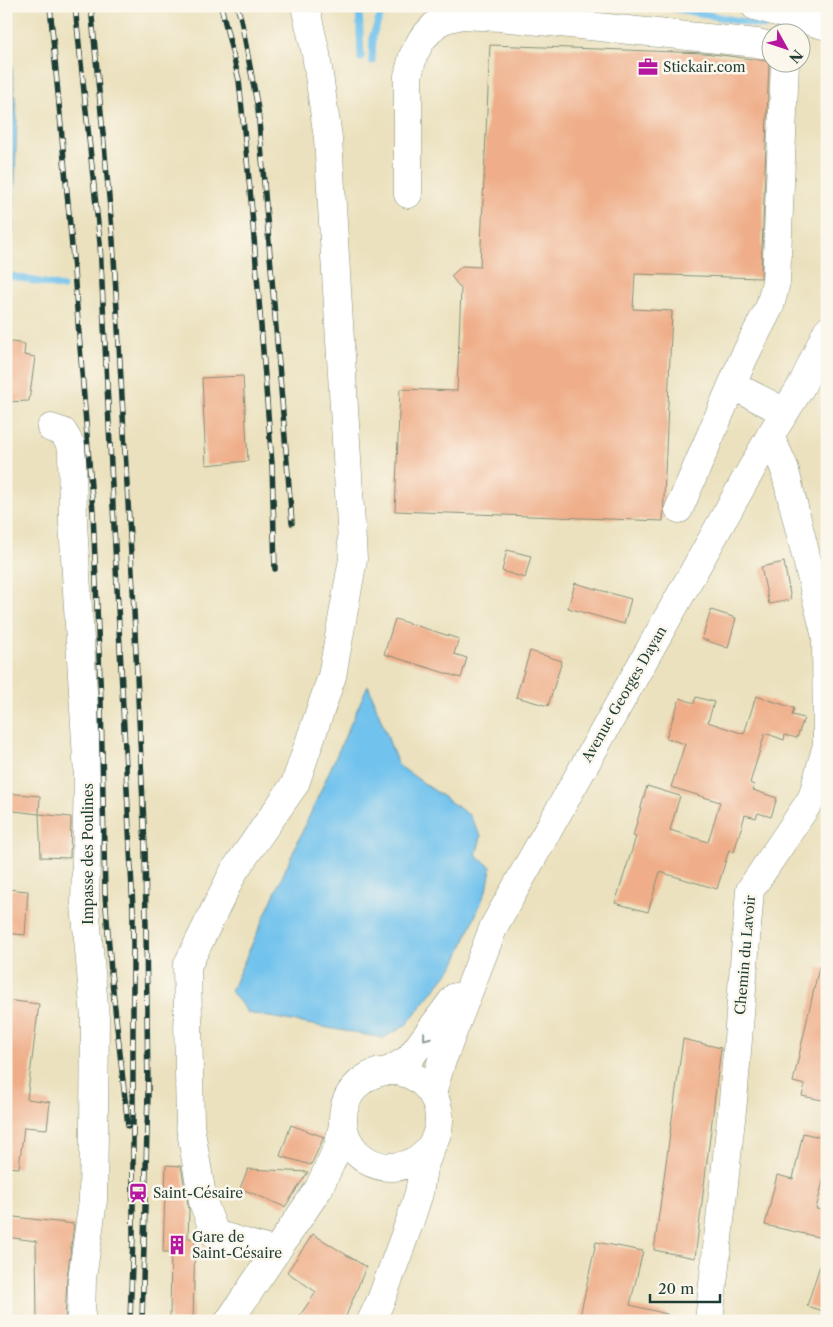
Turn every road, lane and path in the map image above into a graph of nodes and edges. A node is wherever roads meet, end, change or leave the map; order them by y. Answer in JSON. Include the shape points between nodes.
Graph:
{"nodes":[{"id":1,"x":305,"y":6,"type":"edge"},
{"id":2,"x":755,"y":6,"type":"edge"},
{"id":3,"x":500,"y":12,"type":"edge"},
{"id":4,"x":827,"y":26,"type":"edge"},
{"id":5,"x":760,"y":43,"type":"edge"},
{"id":6,"x":785,"y":72,"type":"edge"},
{"id":7,"x":408,"y":194,"type":"dead end"},
{"id":8,"x":827,"y":330,"type":"edge"},
{"id":9,"x":820,"y":362,"type":"edge"},
{"id":10,"x":732,"y":385,"type":"junction"},
{"id":11,"x":785,"y":412,"type":"junction"},
{"id":12,"x":51,"y":428,"type":"dead end"},
{"id":13,"x":770,"y":436,"type":"junction"},
{"id":14,"x":680,"y":509,"type":"dead end"},
{"id":15,"x":482,"y":953,"type":"junction"},
{"id":16,"x":390,"y":1070,"type":"junction"},
{"id":17,"x":432,"y":1092,"type":"junction"},
{"id":18,"x":344,"y":1125,"type":"junction"},
{"id":19,"x":432,"y":1145,"type":"junction"},
{"id":20,"x":374,"y":1164,"type":"junction"},
{"id":21,"x":320,"y":1188,"type":"junction"},
{"id":22,"x":410,"y":1220,"type":"junction"},
{"id":23,"x":276,"y":1252,"type":"junction"},
{"id":24,"x":81,"y":1321,"type":"edge"},
{"id":25,"x":230,"y":1321,"type":"edge"},
{"id":26,"x":371,"y":1321,"type":"edge"},
{"id":27,"x":709,"y":1321,"type":"edge"}],
"edges":[{"from":1,"to":23,"type":"street","via":[[316,54],[328,138],[353,559],[332,676],[295,784],[234,871],[187,966],[190,1125],[203,1202],[214,1234]]},
{"from":2,"to":4,"type":"street"},
{"from":3,"to":5,"type":"street"},
{"from":3,"to":7,"type":"street","via":[[462,15],[437,23],[422,39],[413,56],[408,76]]},
{"from":6,"to":10,"type":"street","via":[[776,282],[770,306]]},
{"from":8,"to":9,"type":"street","name":"Avenue Georges Dayan"},
{"from":9,"to":11,"type":"street","name":"Avenue Georges Dayan"},
{"from":10,"to":11,"type":"street"},
{"from":10,"to":14,"type":"street"},
{"from":11,"to":13,"type":"street","name":"Avenue Georges Dayan"},
{"from":12,"to":24,"type":"street","name":"Impasse des Poulines","via":[[63,432],[72,447],[73,523],[88,776],[85,904],[95,1018],[94,1127],[93,1200],[82,1279]]},
{"from":13,"to":15,"type":"street","name":"Avenue Georges Dayan","via":[[519,879]]},
{"from":13,"to":27,"type":"street","name":"Chemin du Lavoir","via":[[784,467],[826,637],[826,746],[812,798],[750,890]]},
{"from":15,"to":16,"type":"street","name":"Avenue Georges Dayan","one_way":true,"via":[[455,998],[409,1059]]},
{"from":15,"to":17,"type":"street","name":"Avenue Georges Dayan"},
{"from":16,"to":17,"type":"street","via":[[419,1078]]},
{"from":16,"to":18,"type":"street","via":[[368,1076],[356,1086],[348,1097]]},
{"from":17,"to":19,"type":"street","via":[[440,1117]]},
{"from":18,"to":20,"type":"street","via":[[352,1146]]},
{"from":18,"to":21,"type":"street"},
{"from":19,"to":20,"type":"street","via":[[422,1156],[406,1165]]},
{"from":19,"to":22,"type":"street"},
{"from":20,"to":21,"type":"street","via":[[354,1164]]},
{"from":20,"to":22,"type":"street","via":[[395,1183]]},
{"from":21,"to":23,"type":"street"},
{"from":22,"to":26,"type":"street"},
{"from":23,"to":25,"type":"street"}]}
